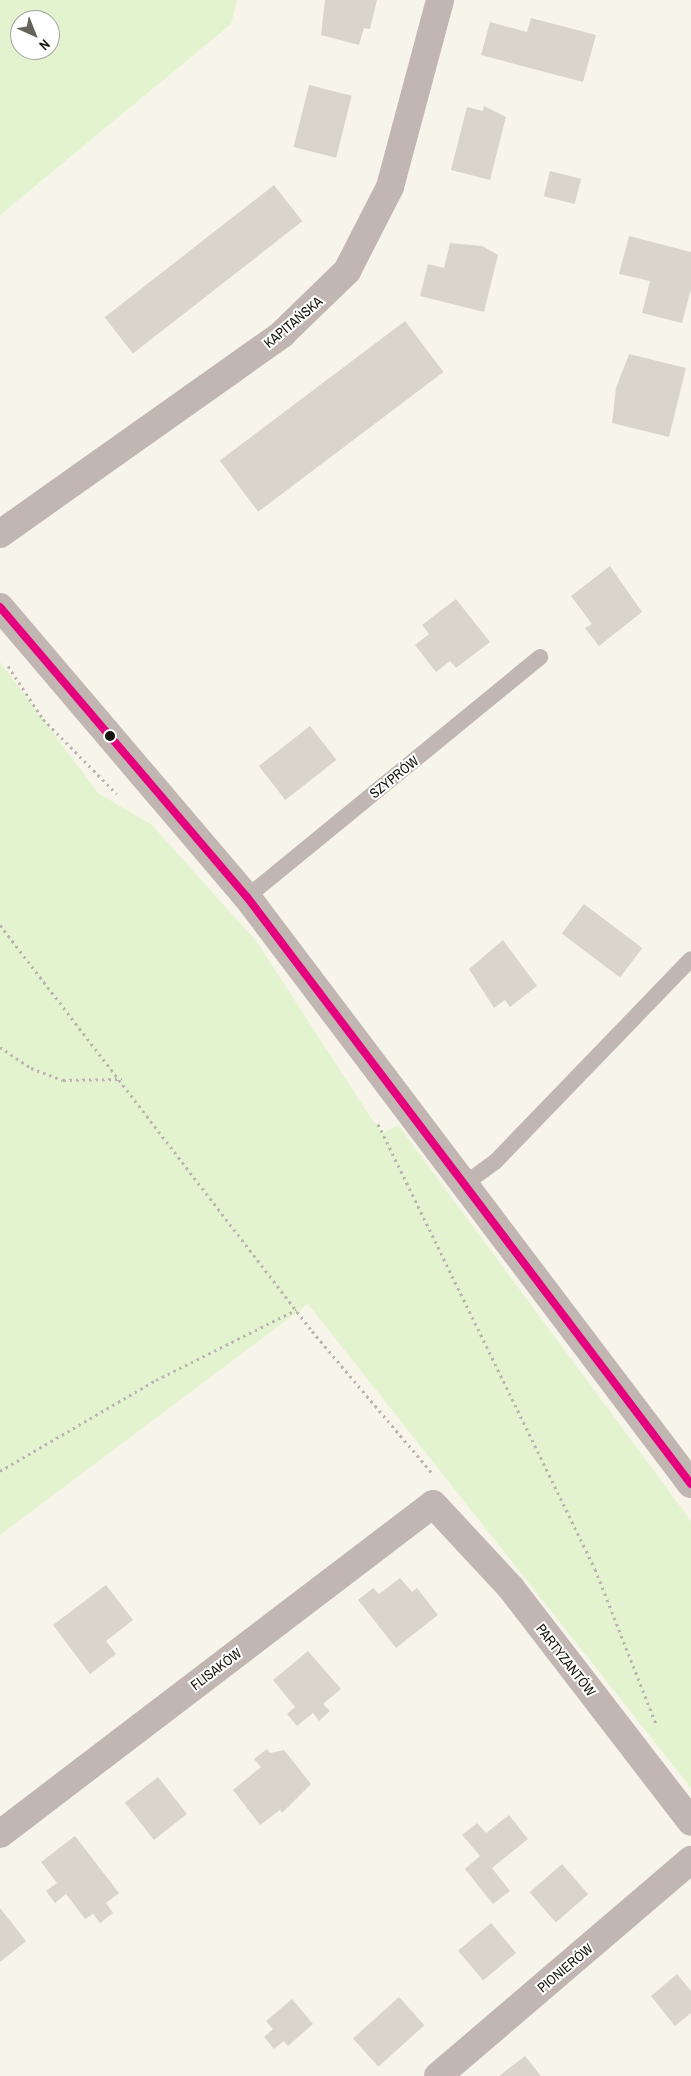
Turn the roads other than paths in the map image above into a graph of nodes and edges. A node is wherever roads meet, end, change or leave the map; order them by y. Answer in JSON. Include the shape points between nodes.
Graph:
{"nodes":[{"id":1,"x":440,"y":0,"type":"edge"},
{"id":2,"x":0,"y":534,"type":"edge"},
{"id":3,"x":0,"y":607,"type":"edge"},
{"id":4,"x":540,"y":656,"type":"dead end"},
{"id":5,"x":247,"y":896,"type":"junction"},
{"id":6,"x":691,"y":959,"type":"edge"},
{"id":7,"x":466,"y":1183,"type":"junction"},
{"id":8,"x":691,"y":1484,"type":"edge"},
{"id":9,"x":436,"y":1493,"type":"joint"},
{"id":10,"x":691,"y":1822,"type":"edge"},
{"id":11,"x":0,"y":1834,"type":"edge"},
{"id":12,"x":691,"y":1860,"type":"edge"},
{"id":13,"x":438,"y":2076,"type":"edge"}],
"edges":[{"from":1,"to":2,"type":"street","name":"KAPITAŃSKA","via":[[390,186],[347,271],[282,334]]},
{"from":3,"to":5,"type":"street"},
{"from":4,"to":5,"type":"lane","name":"SZYPRÓW"},
{"from":5,"to":7,"type":"street"},
{"from":6,"to":7,"type":"lane","via":[[495,1162]]},
{"from":7,"to":8,"type":"street"},
{"from":9,"to":10,"type":"street","name":"PARTYZANTÓW"},
{"from":9,"to":11,"type":"street","name":"FLISAKÓW"},
{"from":12,"to":13,"type":"street","name":"PIONIERÓW"}]}
